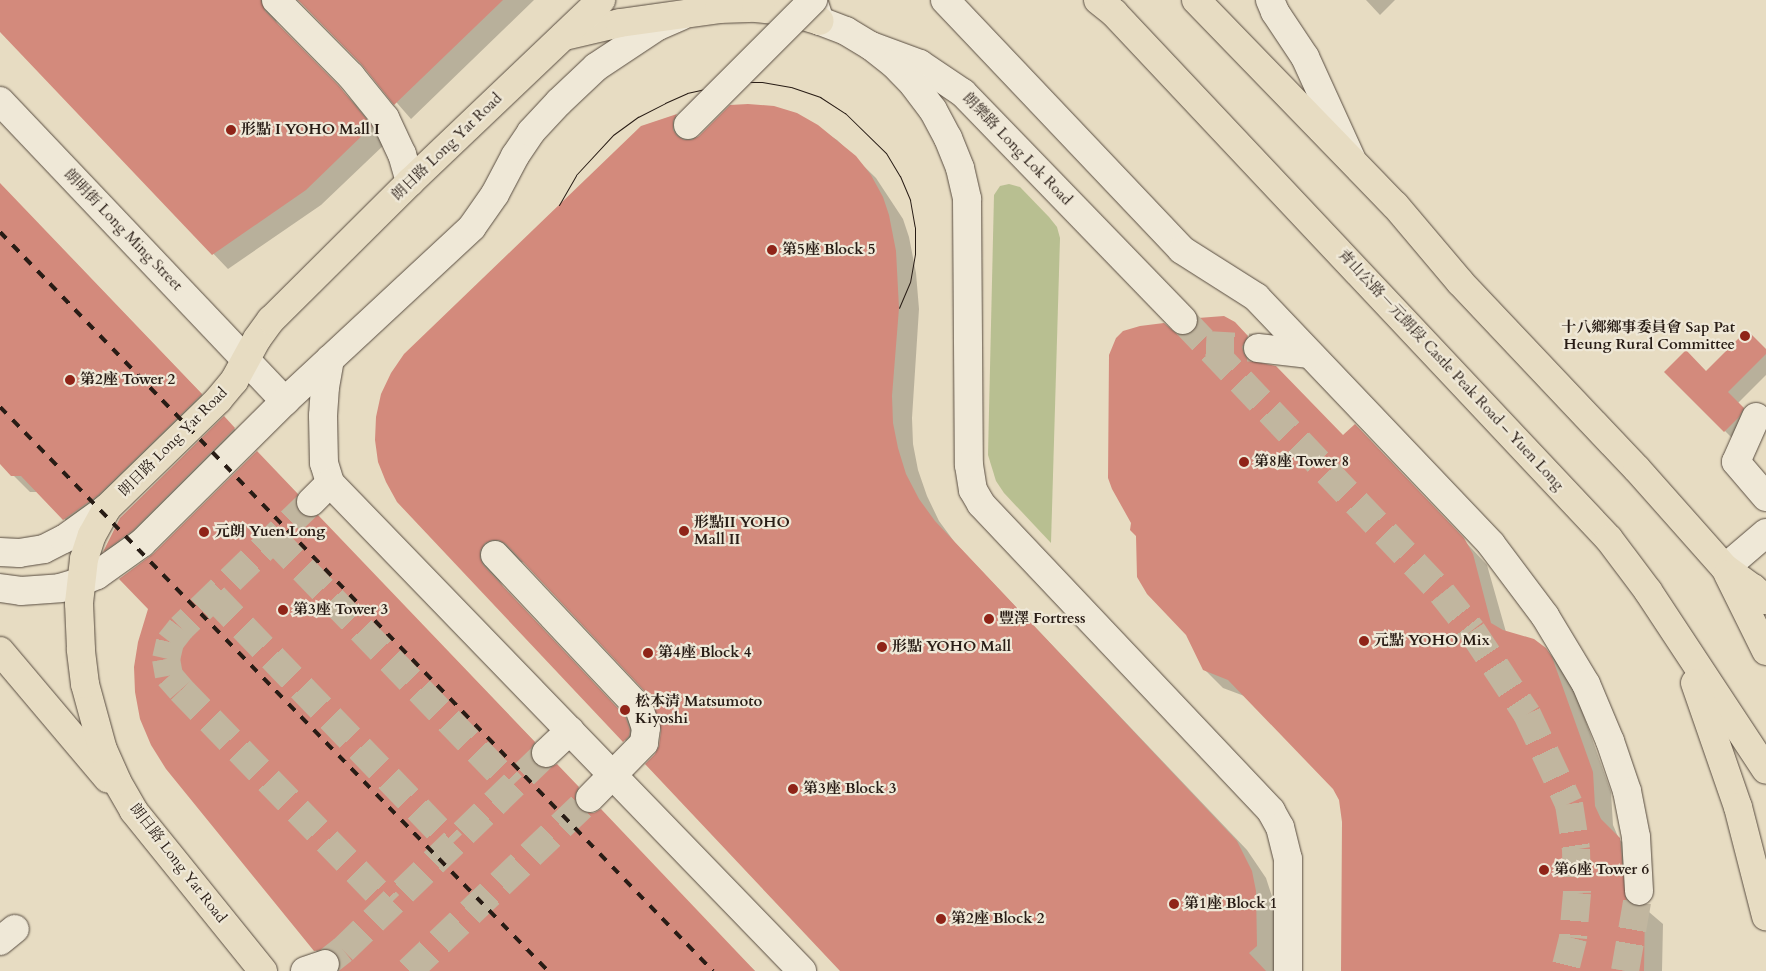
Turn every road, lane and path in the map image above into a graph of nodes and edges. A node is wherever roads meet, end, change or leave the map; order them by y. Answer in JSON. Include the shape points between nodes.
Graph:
{"nodes":[{"id":1,"x":276,"y":0,"type":"edge"},
{"id":2,"x":601,"y":0,"type":"edge"},
{"id":3,"x":945,"y":0,"type":"edge"},
{"id":4,"x":1098,"y":0,"type":"edge"},
{"id":5,"x":1196,"y":0,"type":"edge"},
{"id":6,"x":1270,"y":0,"type":"edge"},
{"id":7,"x":696,"y":7,"type":"edge"},
{"id":8,"x":815,"y":7,"type":"edge"},
{"id":9,"x":563,"y":36,"type":"junction"},
{"id":10,"x":871,"y":46,"type":"junction"},
{"id":11,"x":0,"y":100,"type":"edge"},
{"id":12,"x":688,"y":125,"type":"dead end"},
{"id":13,"x":1353,"y":162,"type":"junction"},
{"id":14,"x":410,"y":182,"type":"junction"},
{"id":15,"x":1183,"y":320,"type":"tunnel mouth"},
{"id":16,"x":1258,"y":348,"type":"tunnel mouth"},
{"id":17,"x":1310,"y":354,"type":"junction"},
{"id":18,"x":330,"y":359,"type":"junction"},
{"id":19,"x":245,"y":360,"type":"junction"},
{"id":20,"x":285,"y":401,"type":"junction"},
{"id":21,"x":1756,"y":417,"type":"dead end"},
{"id":22,"x":1766,"y":497,"type":"edge"},
{"id":23,"x":107,"y":508,"type":"junction"},
{"id":24,"x":1766,"y":533,"type":"edge"},
{"id":25,"x":0,"y":552,"type":"edge"},
{"id":26,"x":495,"y":554,"type":"dead end"},
{"id":27,"x":1725,"y":568,"type":"junction"},
{"id":28,"x":80,"y":582,"type":"junction"},
{"id":29,"x":0,"y":588,"type":"edge"},
{"id":30,"x":1766,"y":600,"type":"edge"},
{"id":31,"x":1682,"y":646,"type":"junction"},
{"id":32,"x":0,"y":651,"type":"edge"},
{"id":33,"x":1766,"y":651,"type":"edge"},
{"id":34,"x":570,"y":731,"type":"junction"},
{"id":35,"x":546,"y":753,"type":"tunnel mouth"},
{"id":36,"x":1766,"y":770,"type":"edge"},
{"id":37,"x":613,"y":775,"type":"junction"},
{"id":38,"x":590,"y":798,"type":"tunnel mouth"},
{"id":39,"x":134,"y":811,"type":"junction"},
{"id":40,"x":1639,"y":891,"type":"tunnel mouth"},
{"id":41,"x":1766,"y":916,"type":"edge"},
{"id":42,"x":265,"y":969,"type":"edge"},
{"id":43,"x":802,"y":971,"type":"edge"},
{"id":44,"x":1288,"y":971,"type":"edge"}],
"edges":[{"from":1,"to":14,"type":"street","via":[[352,76],[385,118],[402,154]]},
{"from":2,"to":9,"type":"main road","name":"朗日路 Long Yat Road"},
{"from":3,"to":17,"type":"street","via":[[1182,250],[1256,297]]},
{"from":4,"to":31,"type":"main road","name":"青山公路－元朗段 Castle Peak Road – Yuen Long","via":[[1114,13],[1609,539],[1648,591]]},
{"from":5,"to":13,"type":"main road"},
{"from":6,"to":13,"type":"street","via":[[1274,12],[1304,57]]},
{"from":7,"to":8,"type":"main road","via":[[787,11]]},
{"from":7,"to":9,"type":"main road"},
{"from":7,"to":18,"type":"street","via":[[658,26],[596,67],[559,102],[531,132],[472,227]]},
{"from":8,"to":10,"type":"street","name":"朗樂路 Long Lok Road"},
{"from":8,"to":12,"type":"street","bridge":true},
{"from":9,"to":14,"type":"main road","name":"朗日路 Long Yat Road"},
{"from":10,"to":15,"type":"street","name":"朗樂路 Long Lok Road","via":[[920,64],[963,93]]},
{"from":10,"to":44,"type":"street","via":[[914,84],[933,110],[960,168],[965,191],[969,465],[973,490],[987,511],[1271,810],[1280,827],[1288,859]]},
{"from":11,"to":19,"type":"street","name":"朗明街 Long Ming Street"},
{"from":13,"to":27,"type":"main road"},
{"from":14,"to":19,"type":"main road","name":"朗日路 Long Yat Road","via":[[271,320]]},
{"from":16,"to":17,"type":"street"},
{"from":17,"to":40,"type":"street","via":[[1491,544],[1545,616],[1586,684],[1610,741],[1627,791],[1636,837]]},
{"from":18,"to":20,"type":"street"},
{"from":18,"to":34,"type":"street","via":[[323,416],[321,492]]},
{"from":19,"to":20,"type":"street","name":"朗明街 Long Ming Street"},
{"from":19,"to":23,"type":"main road","name":"朗日路 Long Yat Road","via":[[234,381],[218,400]]},
{"from":20,"to":28,"type":"street","via":[[142,543],[104,571]]},
{"from":21,"to":22,"type":"street","via":[[1736,462]]},
{"from":23,"to":25,"type":"street","via":[[64,539],[44,549]]},
{"from":23,"to":28,"type":"main road","name":"朗日路 Long Yat Road","via":[[86,551]]},
{"from":24,"to":27,"type":"street"},
{"from":26,"to":37,"type":"street","via":[[639,708],[646,728],[644,743]]},
{"from":27,"to":30,"type":"main road"},
{"from":27,"to":33,"type":"main road"},
{"from":28,"to":29,"type":"street","via":[[60,588],[21,591]]},
{"from":28,"to":39,"type":"main road","name":"朗日路 Long Yat Road","via":[[85,684],[93,717],[117,781]]},
{"from":31,"to":36,"type":"main road","name":"青山公路－元朗段 Castle Peak Road – Yuen Long"},
{"from":31,"to":41,"type":"main road","via":[[1738,807]]},
{"from":32,"to":39,"type":"main road"},
{"from":34,"to":35,"type":"street"},
{"from":34,"to":37,"type":"street"},
{"from":37,"to":38,"type":"street"},
{"from":37,"to":43,"type":"street"},
{"from":39,"to":42,"type":"main road","name":"朗日路 Long Yat Road"}]}
